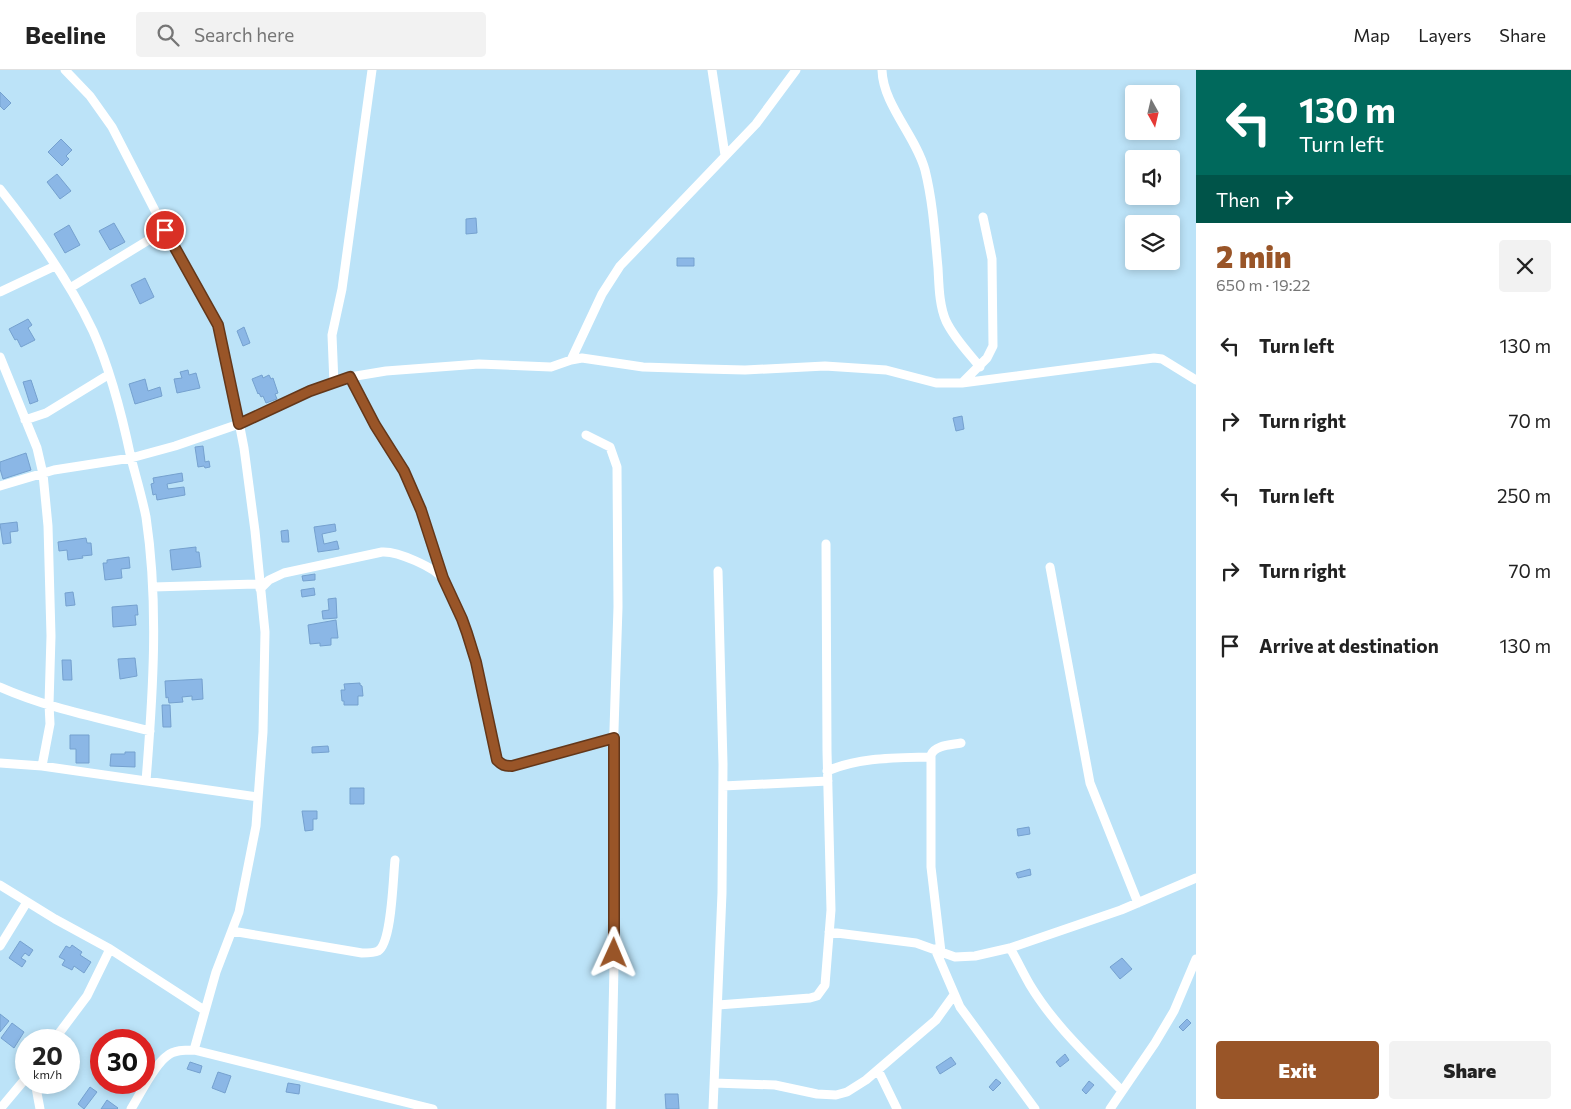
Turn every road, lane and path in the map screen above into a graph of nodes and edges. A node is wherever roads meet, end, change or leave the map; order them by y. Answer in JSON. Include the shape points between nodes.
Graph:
{"nodes":[{"id":1,"x":65,"y":70,"type":"edge"},
{"id":2,"x":372,"y":70,"type":"edge"},
{"id":3,"x":712,"y":70,"type":"edge"},
{"id":4,"x":796,"y":70,"type":"edge"},
{"id":5,"x":882,"y":70,"type":"edge"},
{"id":6,"x":725,"y":155,"type":"junction"},
{"id":7,"x":0,"y":189,"type":"edge"},
{"id":8,"x":983,"y":216,"type":"dead end"},
{"id":9,"x":165,"y":230,"type":"junction"},
{"id":10,"x":55,"y":266,"type":"junction"},
{"id":11,"x":70,"y":288,"type":"junction"},
{"id":12,"x":0,"y":292,"type":"edge"},
{"id":13,"x":0,"y":357,"type":"edge"},
{"id":14,"x":571,"y":360,"type":"junction"},
{"id":15,"x":980,"y":367,"type":"junction"},
{"id":16,"x":108,"y":375,"type":"junction"},
{"id":17,"x":350,"y":377,"type":"junction"},
{"id":18,"x":1196,"y":380,"type":"edge"},
{"id":19,"x":962,"y":383,"type":"junction"},
{"id":20,"x":334,"y":384,"type":"junction"},
{"id":21,"x":26,"y":420,"type":"junction"},
{"id":22,"x":239,"y":424,"type":"junction"},
{"id":23,"x":586,"y":435,"type":"dead end"},
{"id":24,"x":132,"y":458,"type":"junction"},
{"id":25,"x":43,"y":474,"type":"junction"},
{"id":26,"x":0,"y":486,"type":"edge"},
{"id":27,"x":826,"y":544,"type":"dead end"},
{"id":28,"x":1050,"y":567,"type":"dead end"},
{"id":29,"x":718,"y":571,"type":"dead end"},
{"id":30,"x":443,"y":578,"type":"junction"},
{"id":31,"x":153,"y":587,"type":"junction"},
{"id":32,"x":260,"y":587,"type":"junction"},
{"id":33,"x":0,"y":687,"type":"edge"},
{"id":34,"x":49,"y":704,"type":"junction"},
{"id":35,"x":150,"y":730,"type":"junction"},
{"id":36,"x":614,"y":738,"type":"junction"},
{"id":37,"x":961,"y":743,"type":"dead end"},
{"id":38,"x":930,"y":757,"type":"junction"},
{"id":39,"x":0,"y":763,"type":"edge"},
{"id":40,"x":42,"y":766,"type":"junction"},
{"id":41,"x":827,"y":771,"type":"junction"},
{"id":42,"x":146,"y":781,"type":"junction"},
{"id":43,"x":828,"y":781,"type":"junction"},
{"id":44,"x":723,"y":786,"type":"junction"},
{"id":45,"x":258,"y":797,"type":"junction"},
{"id":46,"x":395,"y":860,"type":"dead end"},
{"id":47,"x":1196,"y":878,"type":"edge"},
{"id":48,"x":0,"y":885,"type":"edge"},
{"id":49,"x":27,"y":902,"type":"junction"},
{"id":50,"x":1138,"y":903,"type":"junction"},
{"id":51,"x":232,"y":931,"type":"junction"},
{"id":52,"x":830,"y":932,"type":"junction"},
{"id":53,"x":0,"y":946,"type":"edge"},
{"id":54,"x":1010,"y":948,"type":"junction"},
{"id":55,"x":110,"y":949,"type":"junction"},
{"id":56,"x":938,"y":951,"type":"junction"},
{"id":57,"x":1196,"y":959,"type":"edge"},
{"id":58,"x":954,"y":995,"type":"junction"},
{"id":59,"x":718,"y":1005,"type":"junction"},
{"id":60,"x":204,"y":1010,"type":"junction"},
{"id":61,"x":62,"y":1029,"type":"edge"},
{"id":62,"x":194,"y":1050,"type":"junction"},
{"id":63,"x":878,"y":1070,"type":"junction"},
{"id":64,"x":714,"y":1083,"type":"junction"},
{"id":65,"x":15,"y":1091,"type":"edge"},
{"id":66,"x":1122,"y":1091,"type":"junction"},
{"id":67,"x":38,"y":1094,"type":"edge"},
{"id":68,"x":0,"y":1109,"type":"edge"},
{"id":69,"x":40,"y":1109,"type":"edge"},
{"id":70,"x":131,"y":1109,"type":"edge"},
{"id":71,"x":433,"y":1109,"type":"edge"},
{"id":72,"x":611,"y":1109,"type":"edge"},
{"id":73,"x":713,"y":1109,"type":"edge"},
{"id":74,"x":897,"y":1109,"type":"edge"},
{"id":75,"x":1035,"y":1109,"type":"edge"},
{"id":76,"x":1110,"y":1109,"type":"edge"}],
"edges":[{"from":1,"to":9,"type":"street","via":[[90,96],[112,127]]},
{"from":2,"to":20,"type":"street","via":[[349,245],[332,335]]},
{"from":3,"to":6,"type":"street"},
{"from":4,"to":6,"type":"street","via":[[756,124]]},
{"from":5,"to":15,"type":"street","via":[[887,95],[919,152],[925,171],[945,318]]},
{"from":6,"to":14,"type":"street","via":[[620,266],[602,294]]},
{"from":7,"to":10,"type":"street"},
{"from":8,"to":15,"type":"street","via":[[992,260],[993,346]]},
{"from":9,"to":11,"type":"street"},
{"from":9,"to":22,"type":"street","via":[[218,325]]},
{"from":10,"to":11,"type":"street"},
{"from":10,"to":12,"type":"street"},
{"from":11,"to":16,"type":"street","via":[[93,332]]},
{"from":13,"to":21,"type":"street"},
{"from":14,"to":17,"type":"street","via":[[551,367],[480,364]]},
{"from":14,"to":19,"type":"street","via":[[582,358],[643,367],[745,370],[834,366],[886,370],[936,383]]},
{"from":15,"to":19,"type":"street"},
{"from":16,"to":21,"type":"street","via":[[46,413]]},
{"from":16,"to":24,"type":"street"},
{"from":17,"to":20,"type":"street"},
{"from":17,"to":30,"type":"street","via":[[404,471],[421,510]]},
{"from":18,"to":19,"type":"street","via":[[1162,359],[1154,358]]},
{"from":20,"to":22,"type":"street","via":[[310,391]]},
{"from":21,"to":25,"type":"street"},
{"from":22,"to":24,"type":"street"},
{"from":22,"to":32,"type":"street"},
{"from":23,"to":36,"type":"street","via":[[610,447],[617,467],[618,607]]},
{"from":24,"to":25,"type":"street"},
{"from":24,"to":31,"type":"street","via":[[146,516]]},
{"from":25,"to":26,"type":"street"},
{"from":25,"to":34,"type":"street","via":[[51,616]]},
{"from":27,"to":41,"type":"street"},
{"from":28,"to":50,"type":"street","via":[[1090,783]]},
{"from":29,"to":44,"type":"street"},
{"from":30,"to":32,"type":"street","via":[[397,553],[382,552],[284,573]]},
{"from":30,"to":36,"type":"street","via":[[462,619],[476,662],[497,760],[501,764],[512,766]]},
{"from":31,"to":32,"type":"street"},
{"from":31,"to":35,"type":"street"},
{"from":32,"to":45,"type":"street","via":[[265,632]]},
{"from":33,"to":34,"type":"street"},
{"from":34,"to":35,"type":"street"},
{"from":34,"to":40,"type":"street","via":[[50,724]]},
{"from":35,"to":42,"type":"street"},
{"from":36,"to":72,"type":"street"},
{"from":37,"to":38,"type":"street","via":[[936,748]]},
{"from":38,"to":41,"type":"street","via":[[853,762]]},
{"from":38,"to":56,"type":"street","via":[[930,866]]},
{"from":39,"to":40,"type":"street"},
{"from":40,"to":42,"type":"street"},
{"from":41,"to":43,"type":"street"},
{"from":42,"to":45,"type":"street"},
{"from":43,"to":44,"type":"street"},
{"from":43,"to":52,"type":"street"},
{"from":44,"to":59,"type":"street"},
{"from":45,"to":51,"type":"street","via":[[254,835],[239,912]]},
{"from":46,"to":51,"type":"street","via":[[390,923],[383,946],[377,951],[362,953]]},
{"from":47,"to":50,"type":"street"},
{"from":48,"to":49,"type":"street"},
{"from":49,"to":53,"type":"street"},
{"from":49,"to":55,"type":"street"},
{"from":50,"to":54,"type":"street"},
{"from":51,"to":60,"type":"street"},
{"from":52,"to":56,"type":"street","via":[[916,943]]},
{"from":52,"to":59,"type":"street","via":[[825,985],[817,996]]},
{"from":54,"to":56,"type":"street","via":[[956,957]]},
{"from":54,"to":66,"type":"street","via":[[1030,986],[1051,1014]]},
{"from":55,"to":60,"type":"street"},
{"from":55,"to":61,"type":"street","via":[[87,996]]},
{"from":56,"to":58,"type":"street"},
{"from":57,"to":66,"type":"street","via":[[1174,1011]]},
{"from":58,"to":63,"type":"street","via":[[936,1020]]},
{"from":58,"to":75,"type":"street","via":[[970,1022]]},
{"from":59,"to":64,"type":"street"},
{"from":60,"to":62,"type":"street"},
{"from":62,"to":70,"type":"street","via":[[182,1050],[166,1056]]},
{"from":62,"to":71,"type":"street"},
{"from":63,"to":64,"type":"street","via":[[847,1092],[836,1095],[775,1086]]},
{"from":63,"to":74,"type":"street"},
{"from":64,"to":73,"type":"street"},
{"from":65,"to":68,"type":"street"},
{"from":66,"to":76,"type":"street"},
{"from":67,"to":69,"type":"street"}]}
